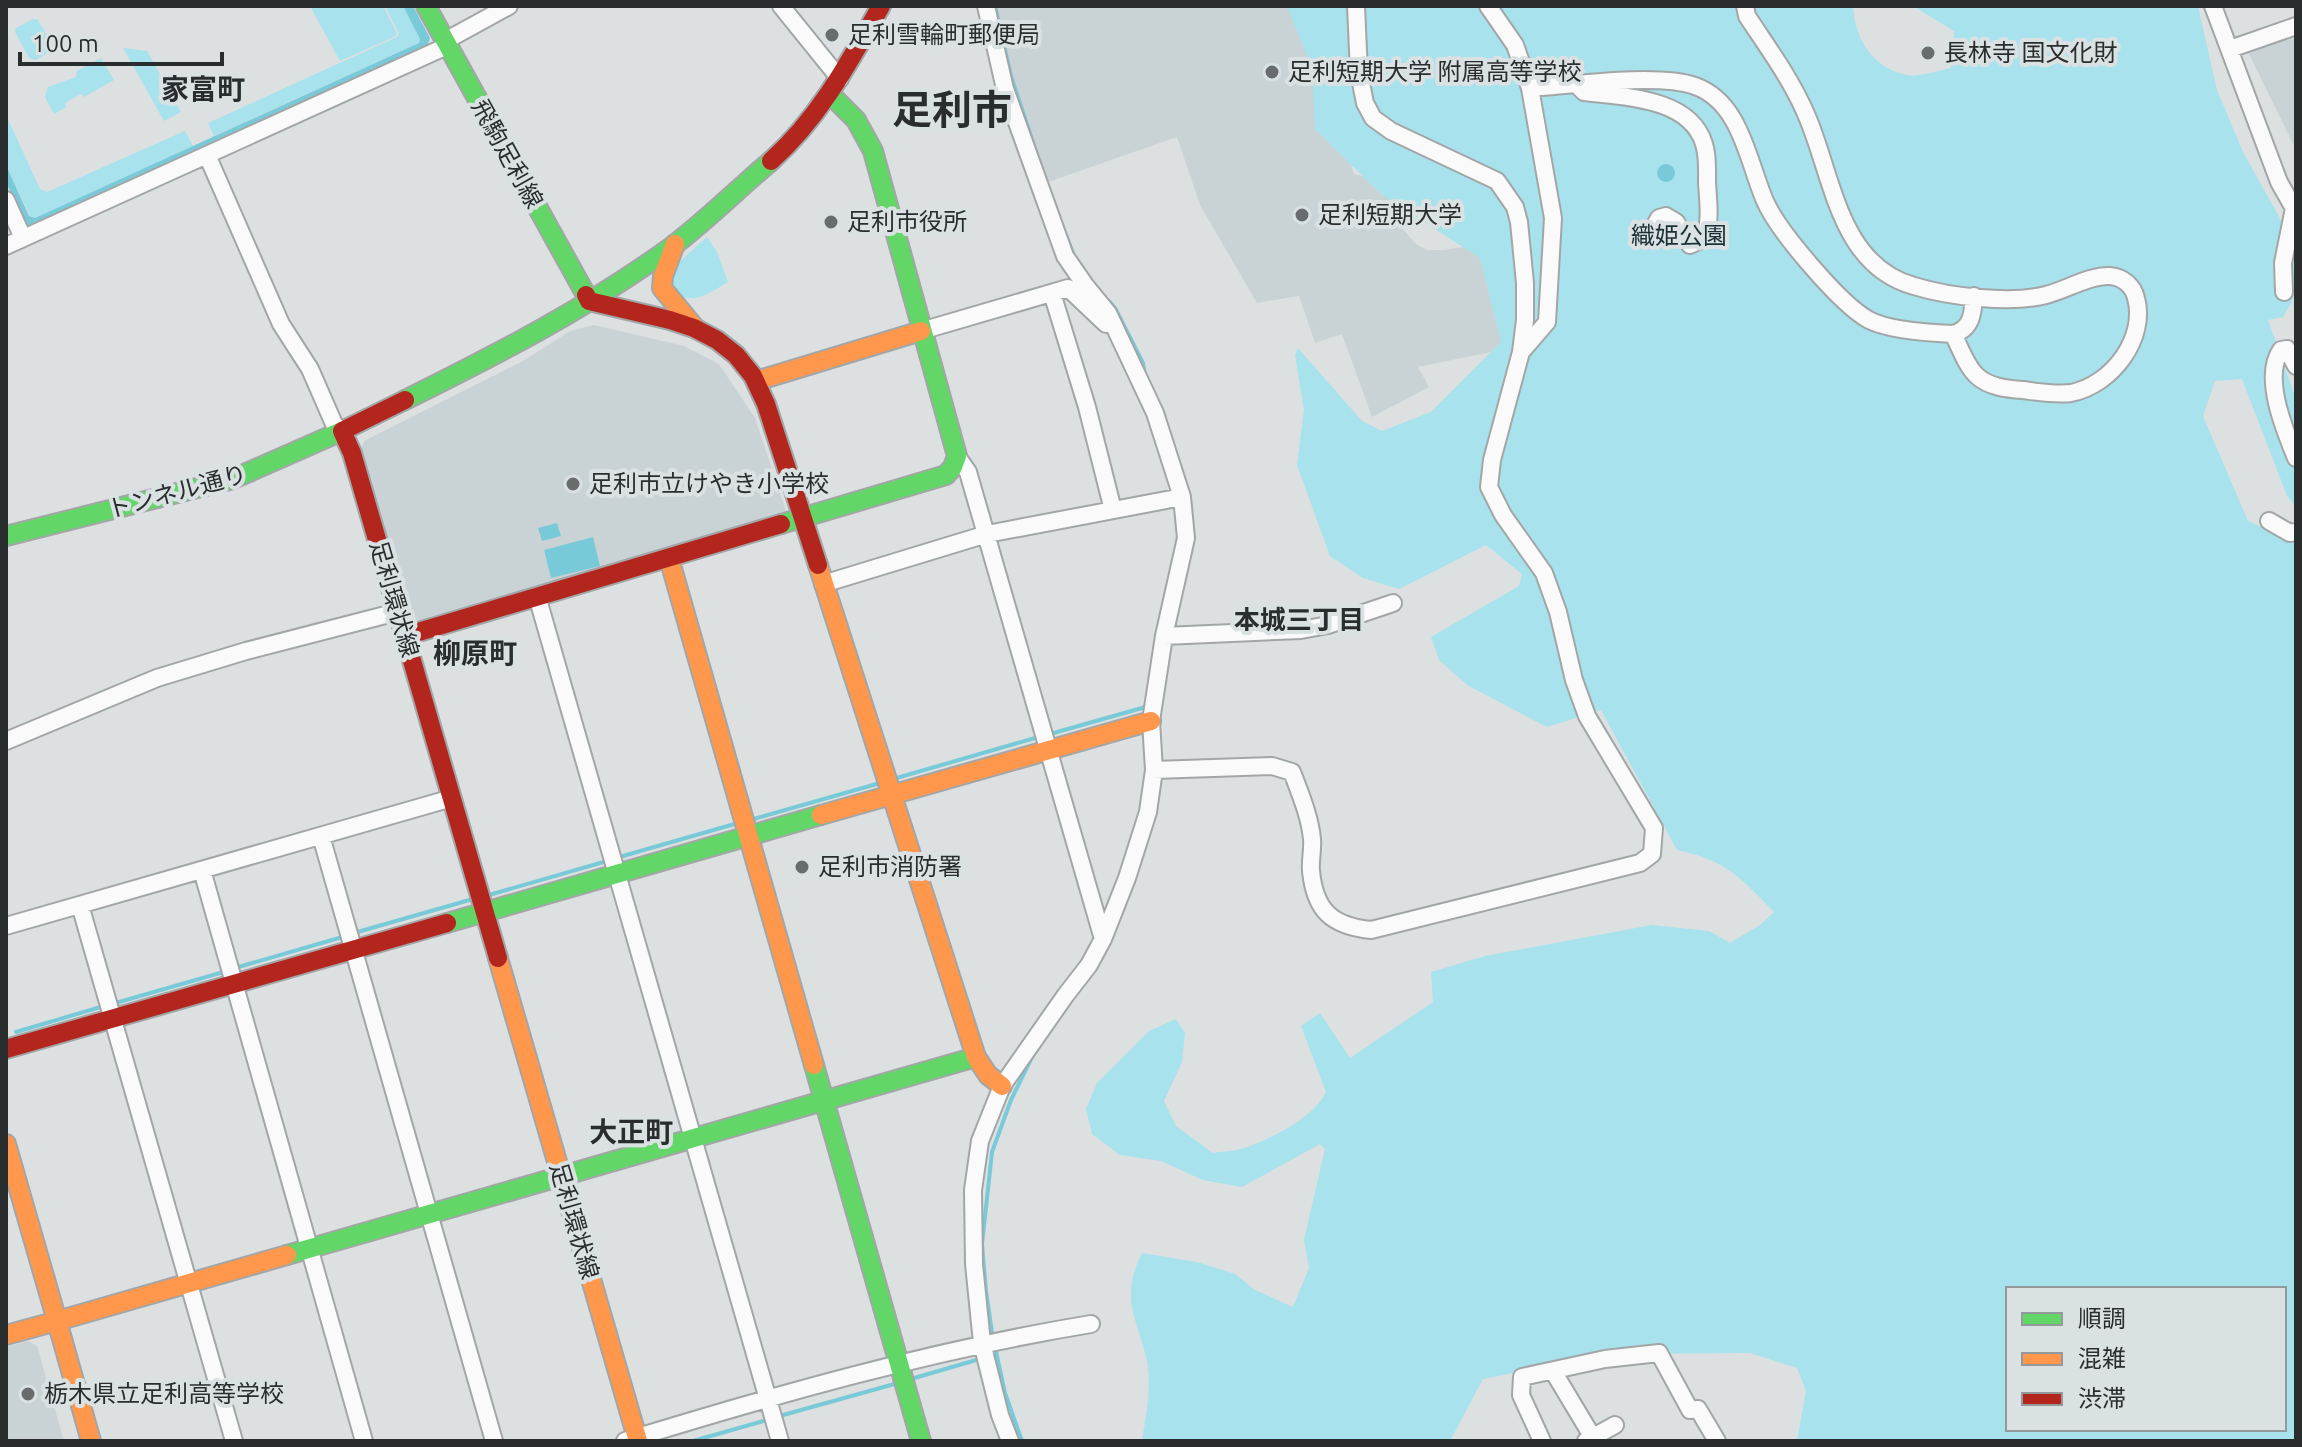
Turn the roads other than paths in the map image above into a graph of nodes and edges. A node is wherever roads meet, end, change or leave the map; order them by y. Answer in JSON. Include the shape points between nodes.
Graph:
{"nodes":[{"id":1,"x":426,"y":6,"type":"edge"},
{"id":2,"x":509,"y":6,"type":"edge"},
{"id":3,"x":781,"y":6,"type":"edge"},
{"id":4,"x":881,"y":6,"type":"edge"},
{"id":5,"x":986,"y":6,"type":"edge"},
{"id":6,"x":1356,"y":6,"type":"edge"},
{"id":7,"x":1488,"y":6,"type":"edge"},
{"id":8,"x":1745,"y":6,"type":"edge"},
{"id":9,"x":2213,"y":6,"type":"edge"},
{"id":10,"x":2296,"y":26,"type":"edge"},
{"id":11,"x":446,"y":44,"type":"junction"},
{"id":12,"x":2230,"y":49,"type":"junction"},
{"id":13,"x":1576,"y":84,"type":"junction"},
{"id":14,"x":835,"y":86,"type":"junction"},
{"id":15,"x":1530,"y":88,"type":"junction"},
{"id":16,"x":207,"y":155,"type":"junction"},
{"id":17,"x":6,"y":200,"type":"edge"},
{"id":18,"x":2295,"y":210,"type":"edge"},
{"id":19,"x":1654,"y":227,"type":"dead end"},
{"id":20,"x":23,"y":238,"type":"junction"},
{"id":21,"x":675,"y":244,"type":"junction"},
{"id":22,"x":6,"y":246,"type":"edge"},
{"id":23,"x":2284,"y":292,"type":"dead end"},
{"id":24,"x":1052,"y":293,"type":"junction"},
{"id":25,"x":1974,"y":296,"type":"junction"},
{"id":26,"x":589,"y":301,"type":"junction"},
{"id":27,"x":696,"y":329,"type":"junction"},
{"id":28,"x":921,"y":331,"type":"junction"},
{"id":29,"x":1953,"y":334,"type":"junction"},
{"id":30,"x":1119,"y":337,"type":"junction"},
{"id":31,"x":1521,"y":352,"type":"junction"},
{"id":32,"x":2296,"y":366,"type":"edge"},
{"id":33,"x":756,"y":381,"type":"junction"},
{"id":34,"x":342,"y":431,"type":"junction"},
{"id":35,"x":957,"y":456,"type":"junction"},
{"id":36,"x":2296,"y":458,"type":"edge"},
{"id":37,"x":1182,"y":497,"type":"junction"},
{"id":38,"x":1113,"y":510,"type":"junction"},
{"id":39,"x":803,"y":519,"type":"junction"},
{"id":40,"x":2269,"y":521,"type":"dead end"},
{"id":41,"x":2296,"y":532,"type":"edge"},
{"id":42,"x":987,"y":534,"type":"junction"},
{"id":43,"x":6,"y":536,"type":"edge"},
{"id":44,"x":669,"y":558,"type":"junction"},
{"id":45,"x":823,"y":584,"type":"junction"},
{"id":46,"x":537,"y":596,"type":"junction"},
{"id":47,"x":1393,"y":603,"type":"dead end"},
{"id":48,"x":397,"y":612,"type":"junction"},
{"id":49,"x":405,"y":636,"type":"junction"},
{"id":50,"x":1164,"y":636,"type":"junction"},
{"id":51,"x":1151,"y":721,"type":"junction"},
{"id":52,"x":6,"y":741,"type":"edge"},
{"id":53,"x":1050,"y":750,"type":"junction"},
{"id":54,"x":1154,"y":770,"type":"junction"},
{"id":55,"x":891,"y":795,"type":"junction"},
{"id":56,"x":452,"y":798,"type":"junction"},
{"id":57,"x":321,"y":836,"type":"junction"},
{"id":58,"x":748,"y":838,"type":"junction"},
{"id":59,"x":202,"y":870,"type":"junction"},
{"id":60,"x":617,"y":874,"type":"junction"},
{"id":61,"x":80,"y":905,"type":"junction"},
{"id":62,"x":485,"y":910,"type":"junction"},
{"id":63,"x":6,"y":926,"type":"edge"},
{"id":64,"x":1103,"y":939,"type":"junction"},
{"id":65,"x":354,"y":949,"type":"junction"},
{"id":66,"x":235,"y":983,"type":"junction"},
{"id":67,"x":113,"y":1017,"type":"junction"},
{"id":68,"x":6,"y":1049,"type":"edge"},
{"id":69,"x":976,"y":1057,"type":"junction"},
{"id":70,"x":1002,"y":1086,"type":"junction"},
{"id":71,"x":824,"y":1102,"type":"junction"},
{"id":72,"x":692,"y":1140,"type":"junction"},
{"id":73,"x":6,"y":1144,"type":"edge"},
{"id":74,"x":561,"y":1176,"type":"junction"},
{"id":75,"x":428,"y":1216,"type":"junction"},
{"id":76,"x":310,"y":1250,"type":"junction"},
{"id":77,"x":190,"y":1284,"type":"junction"},
{"id":78,"x":57,"y":1321,"type":"junction"},
{"id":79,"x":1091,"y":1324,"type":"dead end"},
{"id":80,"x":6,"y":1335,"type":"edge"},
{"id":81,"x":982,"y":1343,"type":"junction"},
{"id":82,"x":899,"y":1364,"type":"junction"},
{"id":83,"x":1553,"y":1371,"type":"junction"},
{"id":84,"x":768,"y":1399,"type":"junction"},
{"id":85,"x":1615,"y":1425,"type":"dead end"},
{"id":86,"x":633,"y":1440,"type":"edge"},
{"id":87,"x":1591,"y":1440,"type":"edge"},
{"id":88,"x":91,"y":1441,"type":"edge"},
{"id":89,"x":234,"y":1441,"type":"edge"},
{"id":90,"x":364,"y":1441,"type":"edge"},
{"id":91,"x":494,"y":1441,"type":"edge"},
{"id":92,"x":780,"y":1441,"type":"edge"},
{"id":93,"x":921,"y":1441,"type":"edge"},
{"id":94,"x":1010,"y":1441,"type":"edge"},
{"id":95,"x":1542,"y":1441,"type":"edge"},
{"id":96,"x":1717,"y":1441,"type":"edge"}],
"edges":[{"from":1,"to":11,"type":"main road","name":"飛駒足利線"},
{"from":2,"to":11,"type":"street"},
{"from":3,"to":14,"type":"street"},
{"from":4,"to":14,"type":"main road"},
{"from":5,"to":30,"type":"street","via":[[1005,89],[1065,256],[1108,313]]},
{"from":6,"to":31,"type":"street","via":[[1359,73],[1373,118],[1497,181],[1515,207],[1525,283]]},
{"from":7,"to":15,"type":"street","via":[[1515,45]]},
{"from":8,"to":25,"type":"street","via":[[1808,117],[1835,203],[1868,258],[1889,276],[1914,287]]},
{"from":9,"to":12,"type":"street"},
{"from":10,"to":12,"type":"street"},
{"from":11,"to":16,"type":"street"},
{"from":11,"to":26,"type":"main road","name":"飛駒足利線"},
{"from":12,"to":18,"type":"street","via":[[2279,182]]},
{"from":13,"to":15,"type":"street"},
{"from":13,"to":19,"type":"street","via":[[1584,92],[1667,106],[1700,135],[1706,160],[1705,238],[1690,245],[1666,216]]},
{"from":13,"to":29,"type":"street","via":[[1677,81],[1712,94],[1740,131],[1766,204],[1834,291],[1871,322]]},
{"from":14,"to":21,"type":"main road","via":[[775,157]]},
{"from":14,"to":28,"type":"main road","via":[[873,151]]},
{"from":15,"to":31,"type":"street","via":[[1553,218],[1552,273],[1547,322]]},
{"from":16,"to":20,"type":"street"},
{"from":16,"to":34,"type":"street","via":[[281,324]]},
{"from":17,"to":20,"type":"street"},
{"from":18,"to":23,"type":"street","via":[[2283,263]]},
{"from":20,"to":22,"type":"street"},
{"from":21,"to":26,"type":"main road"},
{"from":21,"to":27,"type":"main road","via":[[662,288]]},
{"from":24,"to":28,"type":"street"},
{"from":24,"to":30,"type":"street","via":[[1068,288]]},
{"from":24,"to":38,"type":"street"},
{"from":25,"to":29,"type":"street","via":[[1973,316]]},
{"from":25,"to":29,"type":"street","via":[[2034,298],[2105,276],[2118,277],[2137,299],[2138,328],[2111,371],[2070,393],[2007,389],[1985,381],[1971,369]]},
{"from":26,"to":27,"type":"main road"},
{"from":26,"to":34,"type":"main road","via":[[498,354]]},
{"from":27,"to":33,"type":"main road","via":[[730,348]]},
{"from":28,"to":33,"type":"main road"},
{"from":28,"to":35,"type":"main road"},
{"from":30,"to":37,"type":"street","via":[[1155,413]]},
{"from":31,"to":54,"type":"street","via":[[1489,487],[1544,573],[1587,716],[1654,828],[1652,854],[1640,863],[1371,930],[1349,928],[1328,916],[1316,898],[1312,839],[1292,772],[1272,766]]},
{"from":32,"to":36,"type":"street","via":[[2287,349],[2281,350],[2276,358],[2277,404]]},
{"from":33,"to":39,"type":"main road"},
{"from":34,"to":43,"type":"main road","name":"トンネル通り","via":[[233,479]]},
{"from":34,"to":48,"type":"main road","name":"足利環状線"},
{"from":35,"to":39,"type":"main road","via":[[946,475]]},
{"from":35,"to":42,"type":"street","via":[[968,472]]},
{"from":37,"to":38,"type":"street"},
{"from":37,"to":50,"type":"street","via":[[1186,538]]},
{"from":38,"to":42,"type":"street"},
{"from":39,"to":44,"type":"main road"},
{"from":39,"to":45,"type":"main road"},
{"from":40,"to":41,"type":"street"},
{"from":42,"to":45,"type":"street"},
{"from":42,"to":53,"type":"street"},
{"from":44,"to":46,"type":"main road"},
{"from":44,"to":58,"type":"main road"},
{"from":45,"to":55,"type":"main road"},
{"from":46,"to":49,"type":"main road"},
{"from":46,"to":60,"type":"street"},
{"from":47,"to":50,"type":"street","via":[[1301,630]]},
{"from":48,"to":49,"type":"main road","name":"足利環状線"},
{"from":48,"to":52,"type":"street","via":[[157,678]]},
{"from":49,"to":56,"type":"main road","name":"足利環状線"},
{"from":50,"to":51,"type":"street"},
{"from":51,"to":53,"type":"main road"},
{"from":51,"to":54,"type":"street"},
{"from":53,"to":55,"type":"main road"},
{"from":53,"to":64,"type":"street"},
{"from":54,"to":64,"type":"street","via":[[1148,812]]},
{"from":55,"to":58,"type":"main road"},
{"from":55,"to":69,"type":"main road"},
{"from":56,"to":57,"type":"street"},
{"from":56,"to":62,"type":"main road","name":"足利環状線"},
{"from":57,"to":59,"type":"street"},
{"from":57,"to":65,"type":"street"},
{"from":58,"to":60,"type":"main road"},
{"from":58,"to":71,"type":"main road"},
{"from":59,"to":61,"type":"street"},
{"from":59,"to":66,"type":"street"},
{"from":60,"to":62,"type":"main road"},
{"from":60,"to":72,"type":"street"},
{"from":61,"to":63,"type":"street"},
{"from":61,"to":67,"type":"street"},
{"from":62,"to":65,"type":"main road"},
{"from":62,"to":74,"type":"main road","name":"足利環状線"},
{"from":64,"to":70,"type":"street"},
{"from":65,"to":66,"type":"main road"},
{"from":65,"to":75,"type":"street"},
{"from":66,"to":67,"type":"main road"},
{"from":66,"to":76,"type":"street"},
{"from":67,"to":68,"type":"main road"},
{"from":67,"to":77,"type":"street"},
{"from":69,"to":70,"type":"main road"},
{"from":69,"to":71,"type":"main road"},
{"from":70,"to":81,"type":"street","via":[[980,1141],[973,1190]]},
{"from":71,"to":72,"type":"main road"},
{"from":71,"to":82,"type":"main road"},
{"from":72,"to":74,"type":"main road"},
{"from":72,"to":84,"type":"street"},
{"from":73,"to":78,"type":"main road"},
{"from":74,"to":75,"type":"main road"},
{"from":74,"to":86,"type":"main road","name":"足利環状線"},
{"from":75,"to":76,"type":"main road"},
{"from":75,"to":91,"type":"street"},
{"from":76,"to":77,"type":"main road"},
{"from":76,"to":90,"type":"street"},
{"from":77,"to":78,"type":"main road"},
{"from":77,"to":89,"type":"street"},
{"from":78,"to":80,"type":"main road"},
{"from":78,"to":88,"type":"main road"},
{"from":79,"to":81,"type":"street"},
{"from":81,"to":82,"type":"street"},
{"from":81,"to":94,"type":"street"},
{"from":82,"to":84,"type":"street"},
{"from":82,"to":93,"type":"main road"},
{"from":83,"to":87,"type":"street"},
{"from":83,"to":95,"type":"street","via":[[1522,1377],[1521,1395]]},
{"from":83,"to":96,"type":"street","via":[[1659,1353],[1690,1410],[1698,1409]]},
{"from":84,"to":86,"type":"street"},
{"from":84,"to":92,"type":"street"},
{"from":85,"to":87,"type":"street"}]}
